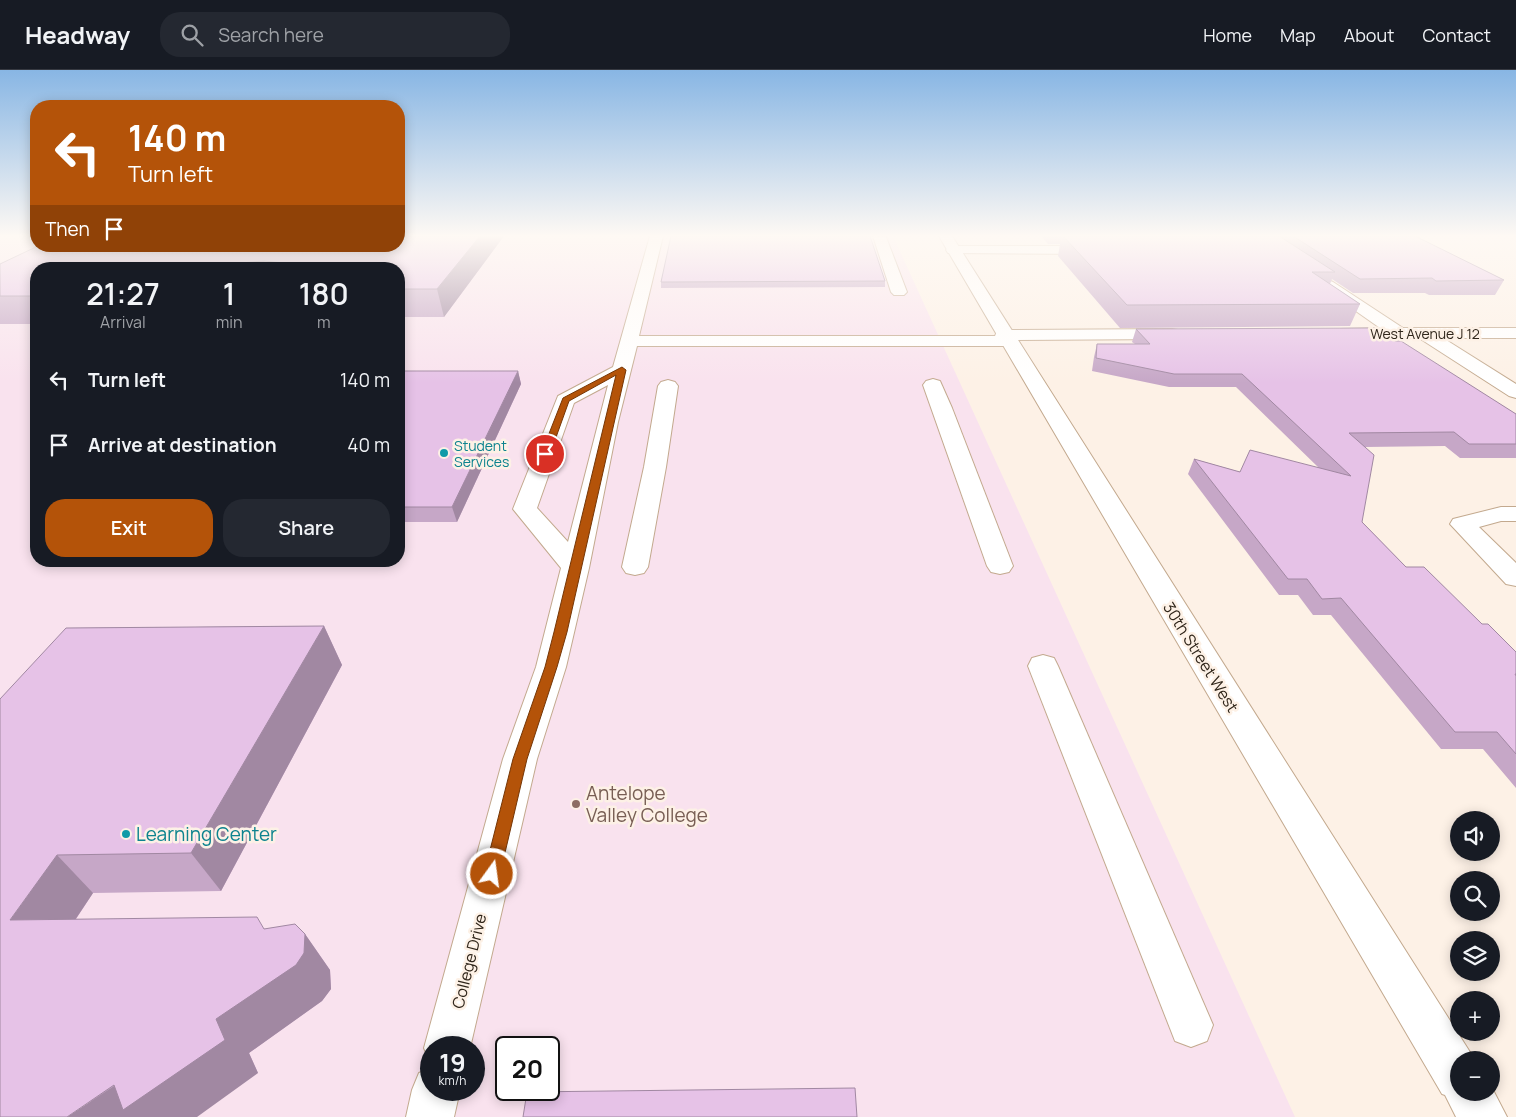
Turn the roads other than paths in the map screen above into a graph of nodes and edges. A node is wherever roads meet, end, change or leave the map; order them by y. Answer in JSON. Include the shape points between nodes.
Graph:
{"nodes":[{"id":1,"x":648,"y":285,"type":"edge"},
{"id":2,"x":896,"y":285,"type":"edge"},
{"id":3,"x":972,"y":285,"type":"edge"},
{"id":4,"x":1327,"y":285,"type":"edge"},
{"id":5,"x":899,"y":292,"type":"dead end"},
{"id":6,"x":639,"y":329,"type":"junction"},
{"id":7,"x":996,"y":331,"type":"junction"},
{"id":8,"x":1399,"y":333,"type":"junction"},
{"id":9,"x":1423,"y":333,"type":"junction"},
{"id":10,"x":1516,"y":333,"type":"edge"},
{"id":11,"x":1190,"y":334,"type":"edge"},
{"id":12,"x":1330,"y":334,"type":"edge"},
{"id":13,"x":622,"y":370,"type":"junction"},
{"id":14,"x":933,"y":385,"type":"dead end"},
{"id":15,"x":668,"y":386,"type":"dead end"},
{"id":16,"x":1516,"y":392,"type":"edge"},
{"id":17,"x":1516,"y":514,"type":"edge"},
{"id":18,"x":1000,"y":566,"type":"dead end"},
{"id":19,"x":636,"y":567,"type":"dead end"},
{"id":20,"x":576,"y":568,"type":"junction"},
{"id":21,"x":1516,"y":578,"type":"edge"},
{"id":22,"x":1043,"y":666,"type":"dead end"},
{"id":23,"x":1191,"y":1025,"type":"dead end"},
{"id":24,"x":450,"y":1036,"type":"edge"},
{"id":25,"x":1450,"y":1062,"type":"edge"},
{"id":26,"x":434,"y":1101,"type":"edge"},
{"id":27,"x":1473,"y":1101,"type":"edge"},
{"id":28,"x":430,"y":1117,"type":"edge"},
{"id":29,"x":1483,"y":1117,"type":"edge"}],
"edges":[{"from":1,"to":6,"type":"main road","name":"College Drive"},
{"from":2,"to":5,"type":"main road"},
{"from":3,"to":7,"type":"main road","name":"30th Street West"},
{"from":4,"to":8,"type":"main road"},
{"from":6,"to":7,"type":"main road"},
{"from":6,"to":13,"type":"main road","name":"College Drive"},
{"from":7,"to":11,"type":"main road"},
{"from":7,"to":25,"type":"main road","name":"30th Street West"},
{"from":8,"to":9,"type":"main road","name":"West Avenue J 12"},
{"from":8,"to":12,"type":"main road","name":"West Avenue J 12"},
{"from":9,"to":10,"type":"main road","name":"West Avenue J 12"},
{"from":9,"to":16,"type":"main road"},
{"from":13,"to":20,"type":"main road","name":"College Drive"},
{"from":13,"to":20,"type":"main road","via":[[566,400],[525,509]]},
{"from":14,"to":18,"type":"main road","via":[[964,464],[978,514]]},
{"from":15,"to":19,"type":"main road"},
{"from":17,"to":21,"type":"main road","via":[[1501,514],[1462,524]]},
{"from":20,"to":24,"type":"main road","name":"College Drive","via":[[551,667],[520,759]]},
{"from":22,"to":23,"type":"main road"},
{"from":26,"to":28,"type":"main road"},
{"from":27,"to":29,"type":"main road"}]}
